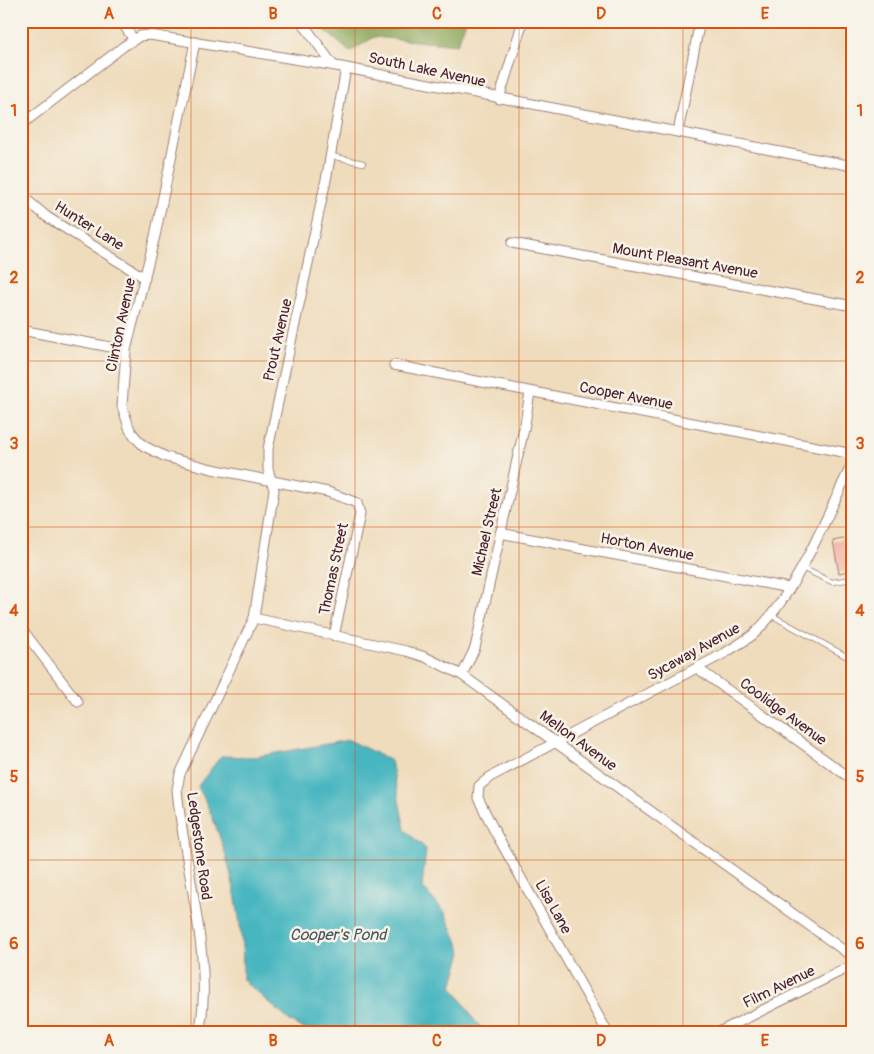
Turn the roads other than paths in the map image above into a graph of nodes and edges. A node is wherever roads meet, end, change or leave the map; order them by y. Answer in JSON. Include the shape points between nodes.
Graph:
{"nodes":[{"id":1,"x":121,"y":21,"type":"edge"},
{"id":2,"x":301,"y":21,"type":"edge"},
{"id":3,"x":523,"y":21,"type":"edge"},
{"id":4,"x":700,"y":21,"type":"edge"},
{"id":5,"x":842,"y":21,"type":"edge"},
{"id":6,"x":853,"y":23,"type":"edge"},
{"id":7,"x":134,"y":40,"type":"junction"},
{"id":8,"x":195,"y":42,"type":"junction"},
{"id":9,"x":333,"y":65,"type":"junction"},
{"id":10,"x":346,"y":68,"type":"junction"},
{"id":11,"x":499,"y":99,"type":"junction"},
{"id":12,"x":21,"y":125,"type":"edge"},
{"id":13,"x":678,"y":132,"type":"junction"},
{"id":14,"x":331,"y":156,"type":"junction"},
{"id":15,"x":363,"y":163,"type":"dead end"},
{"id":16,"x":853,"y":166,"type":"edge"},
{"id":17,"x":21,"y":195,"type":"edge"},
{"id":18,"x":512,"y":243,"type":"dead end"},
{"id":19,"x":145,"y":278,"type":"junction"},
{"id":20,"x":853,"y":306,"type":"edge"},
{"id":21,"x":21,"y":330,"type":"edge"},
{"id":22,"x":126,"y":350,"type":"junction"},
{"id":23,"x":394,"y":365,"type":"dead end"},
{"id":24,"x":530,"y":392,"type":"junction"},
{"id":25,"x":853,"y":454,"type":"edge"},
{"id":26,"x":853,"y":462,"type":"edge"},
{"id":27,"x":271,"y":480,"type":"junction"},
{"id":28,"x":360,"y":508,"type":"joint"},
{"id":29,"x":500,"y":533,"type":"junction"},
{"id":30,"x":801,"y":567,"type":"junction"},
{"id":31,"x":853,"y":579,"type":"edge"},
{"id":32,"x":789,"y":588,"type":"junction"},
{"id":33,"x":771,"y":615,"type":"junction"},
{"id":34,"x":254,"y":618,"type":"junction"},
{"id":35,"x":21,"y":628,"type":"edge"},
{"id":36,"x":334,"y":636,"type":"junction"},
{"id":37,"x":853,"y":660,"type":"edge"},
{"id":38,"x":697,"y":668,"type":"junction"},
{"id":39,"x":462,"y":675,"type":"junction"},
{"id":40,"x":78,"y":702,"type":"dead end"},
{"id":41,"x":554,"y":741,"type":"junction"},
{"id":42,"x":853,"y":780,"type":"edge"},
{"id":43,"x":477,"y":792,"type":"joint"},
{"id":44,"x":853,"y":957,"type":"edge"},
{"id":45,"x":853,"y":965,"type":"edge"},
{"id":46,"x":199,"y":1033,"type":"edge"},
{"id":47,"x":608,"y":1033,"type":"edge"},
{"id":48,"x":718,"y":1033,"type":"edge"}],
"edges":[{"from":1,"to":7,"type":"street"},
{"from":2,"to":9,"type":"street"},
{"from":3,"to":11,"type":"street"},
{"from":4,"to":13,"type":"street"},
{"from":5,"to":6,"type":"street"},
{"from":7,"to":8,"type":"street","name":"South Lake Avenue","via":[[150,35]]},
{"from":7,"to":12,"type":"street","name":"South Lake Avenue"},
{"from":8,"to":9,"type":"street","name":"South Lake Avenue"},
{"from":8,"to":19,"type":"street","name":"Clinton Avenue"},
{"from":9,"to":10,"type":"street","name":"South Lake Avenue"},
{"from":10,"to":11,"type":"street","name":"South Lake Avenue"},
{"from":10,"to":14,"type":"street","name":"Prout Avenue"},
{"from":11,"to":13,"type":"street","name":"South Lake Avenue"},
{"from":13,"to":16,"type":"street","name":"South Lake Avenue"},
{"from":14,"to":15,"type":"lane"},
{"from":14,"to":27,"type":"street","name":"Prout Avenue","via":[[268,449]]},
{"from":17,"to":19,"type":"street","name":"Hunter Lane","via":[[47,217]]},
{"from":18,"to":20,"type":"street","name":"Mount Pleasant Avenue"},
{"from":19,"to":22,"type":"street","name":"Clinton Avenue"},
{"from":21,"to":22,"type":"street"},
{"from":22,"to":27,"type":"street","name":"Clinton Avenue","via":[[122,406],[130,430],[144,446],[212,470]]},
{"from":23,"to":24,"type":"street","name":"Cooper Avenue"},
{"from":24,"to":25,"type":"street","name":"Cooper Avenue"},
{"from":24,"to":29,"type":"street","name":"Michael Street"},
{"from":26,"to":30,"type":"street","name":"Sycaway Avenue"},
{"from":27,"to":28,"type":"street","name":"Clinton Avenue","via":[[328,492],[353,500]]},
{"from":27,"to":34,"type":"street","name":"Prout Avenue","via":[[274,490],[271,518]]},
{"from":28,"to":36,"type":"street","name":"Thomas Street"},
{"from":29,"to":32,"type":"street","name":"Horton Avenue"},
{"from":29,"to":39,"type":"street","name":"Michael Street","via":[[475,648]]},
{"from":30,"to":31,"type":"lane","via":[[832,582]]},
{"from":30,"to":32,"type":"street","name":"Sycaway Avenue"},
{"from":32,"to":33,"type":"street","name":"Sycaway Avenue"},
{"from":33,"to":37,"type":"lane"},
{"from":33,"to":38,"type":"street","name":"Sycaway Avenue","via":[[756,633]]},
{"from":34,"to":36,"type":"street","name":"Mellon Avenue"},
{"from":34,"to":46,"type":"street","name":"Ledgestone Road","via":[[180,774],[177,789],[201,948],[204,996]]},
{"from":35,"to":40,"type":"street"},
{"from":36,"to":39,"type":"street","name":"Mellon Avenue","via":[[425,657]]},
{"from":38,"to":41,"type":"street","name":"Sycaway Avenue"},
{"from":38,"to":42,"type":"street","name":"Coolidge Avenue"},
{"from":39,"to":41,"type":"street","name":"Mellon Avenue"},
{"from":41,"to":43,"type":"street","name":"Sycaway Avenue","via":[[490,777]]},
{"from":41,"to":44,"type":"street","name":"Mellon Avenue"},
{"from":43,"to":47,"type":"street","name":"Lisa Lane","via":[[494,830]]},
{"from":45,"to":48,"type":"street","name":"Film Avenue"}]}
